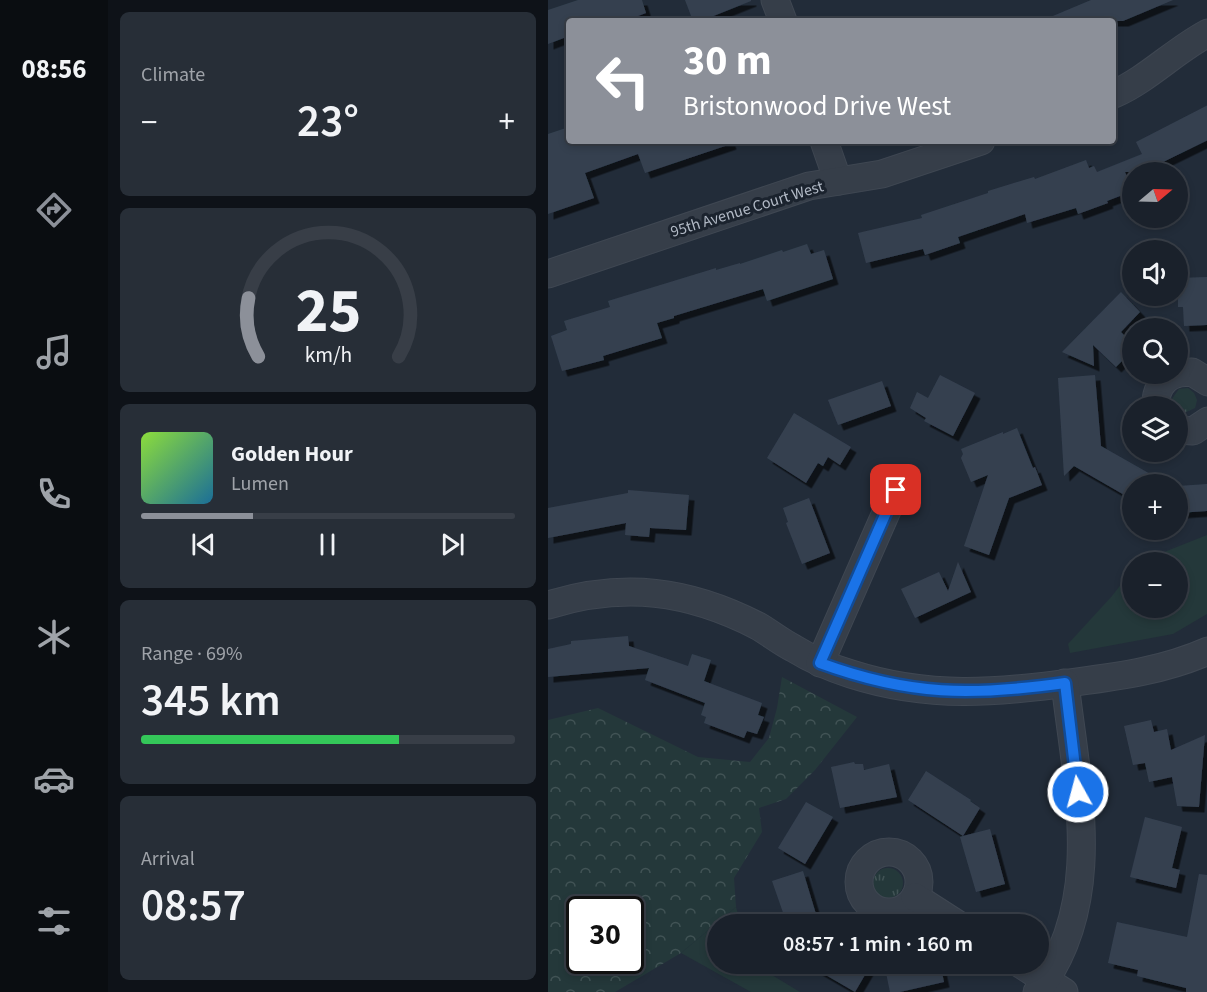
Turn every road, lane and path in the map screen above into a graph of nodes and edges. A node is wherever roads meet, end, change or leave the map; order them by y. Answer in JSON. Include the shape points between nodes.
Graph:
{"nodes":[{"id":1,"x":775,"y":0,"type":"edge"},
{"id":2,"x":782,"y":18,"type":"edge"},
{"id":3,"x":1208,"y":33,"type":"edge"},
{"id":4,"x":1116,"y":93,"type":"edge"},
{"id":5,"x":825,"y":144,"type":"edge"},
{"id":6,"x":972,"y":144,"type":"edge"},
{"id":7,"x":838,"y":181,"type":"junction"},
{"id":8,"x":548,"y":274,"type":"edge"},
{"id":9,"x":1188,"y":372,"type":"edge"},
{"id":10,"x":1208,"y":382,"type":"edge"},
{"id":11,"x":1208,"y":421,"type":"edge"},
{"id":12,"x":1188,"y":430,"type":"edge"},
{"id":13,"x":896,"y":490,"type":"dead end"},
{"id":14,"x":548,"y":605,"type":"edge"},
{"id":15,"x":1208,"y":651,"type":"edge"},
{"id":16,"x":820,"y":663,"type":"junction"},
{"id":17,"x":1065,"y":683,"type":"junction"},
{"id":18,"x":915,"y":897,"type":"dead end"},
{"id":19,"x":941,"y":914,"type":"edge"},
{"id":20,"x":1032,"y":974,"type":"edge"},
{"id":21,"x":1049,"y":988,"type":"edge"}],
"edges":[{"from":1,"to":2,"type":"street"},
{"from":3,"to":4,"type":"street"},
{"from":5,"to":7,"type":"street"},
{"from":6,"to":7,"type":"street","name":"95th Avenue Court West","via":[[882,174]]},
{"from":7,"to":8,"type":"street","name":"95th Avenue Court West","via":[[809,186]]},
{"from":9,"to":10,"type":"street"},
{"from":11,"to":12,"type":"street"},
{"from":13,"to":16,"type":"street"},
{"from":14,"to":16,"type":"street","via":[[578,596],[620,591],[682,597],[722,609],[760,627]]},
{"from":15,"to":17,"type":"street","via":[[1138,674]]},
{"from":16,"to":17,"type":"street","via":[[852,675],[926,690],[986,693]]},
{"from":17,"to":21,"type":"street","via":[[1083,836],[1081,879],[1072,921]]},
{"from":18,"to":19,"type":"street"},
{"from":20,"to":21,"type":"street"}]}
